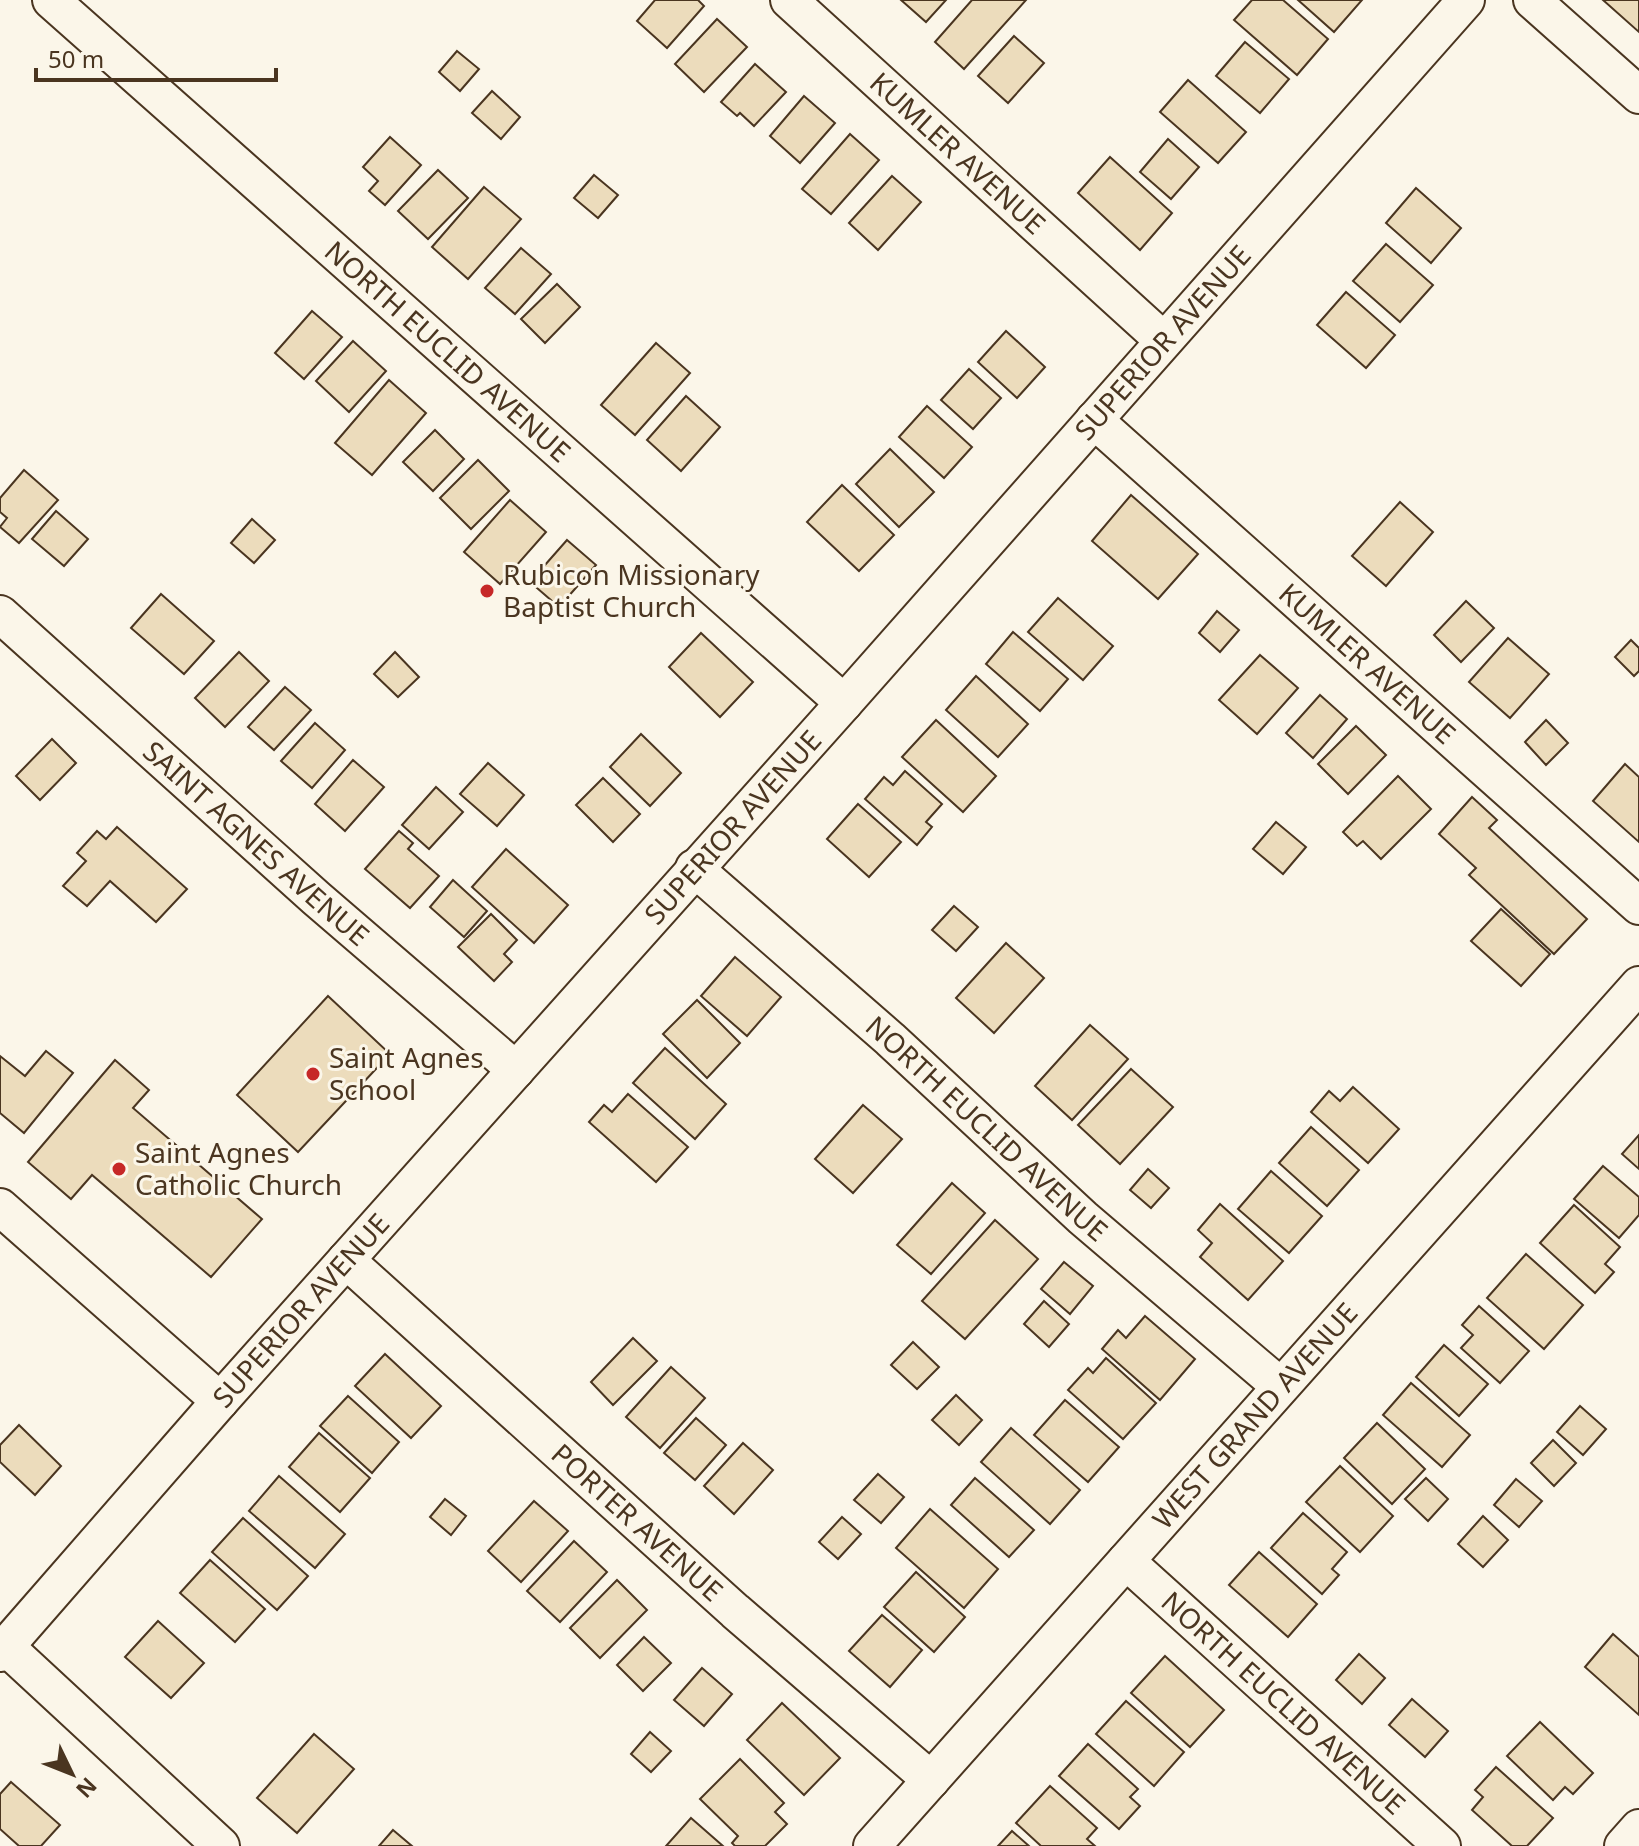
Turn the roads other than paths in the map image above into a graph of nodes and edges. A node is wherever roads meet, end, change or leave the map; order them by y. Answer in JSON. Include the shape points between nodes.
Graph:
{"nodes":[{"id":1,"x":51,"y":0,"type":"edge"},
{"id":2,"x":789,"y":0,"type":"edge"},
{"id":3,"x":1466,"y":0,"type":"edge"},
{"id":4,"x":1532,"y":0,"type":"edge"},
{"id":5,"x":1639,"y":95,"type":"edge"},
{"id":6,"x":1163,"y":340,"type":"junction"},
{"id":7,"x":1094,"y":420,"type":"junction"},
{"id":8,"x":0,"y":614,"type":"edge"},
{"id":9,"x":844,"y":703,"type":"junction"},
{"id":10,"x":694,"y":868,"type":"junction"},
{"id":11,"x":1639,"y":906,"type":"edge"},
{"id":12,"x":1639,"y":985,"type":"edge"},
{"id":13,"x":516,"y":1070,"type":"junction"},
{"id":14,"x":0,"y":1207,"type":"edge"},
{"id":15,"x":346,"y":1260,"type":"junction"},
{"id":16,"x":1280,"y":1386,"type":"junction"},
{"id":17,"x":220,"y":1401,"type":"junction"},
{"id":18,"x":1126,"y":1561,"type":"junction"},
{"id":19,"x":3,"y":1650,"type":"edge"},
{"id":20,"x":931,"y":1780,"type":"junction"},
{"id":21,"x":1639,"y":1828,"type":"edge"},
{"id":22,"x":221,"y":1846,"type":"edge"},
{"id":23,"x":872,"y":1846,"type":"edge"},
{"id":24,"x":1442,"y":1846,"type":"edge"},
{"id":25,"x":1623,"y":1846,"type":"edge"}],
"edges":[{"from":1,"to":9,"type":"street","name":"NORTH EUCLID AVENUE"},
{"from":2,"to":6,"type":"street","name":"KUMLER AVENUE"},
{"from":3,"to":6,"type":"street","name":"SUPERIOR AVENUE"},
{"from":4,"to":5,"type":"street"},
{"from":6,"to":7,"type":"street","name":"SUPERIOR AVENUE"},
{"from":7,"to":9,"type":"street","name":"SUPERIOR AVENUE"},
{"from":7,"to":11,"type":"street","name":"KUMLER AVENUE"},
{"from":8,"to":13,"type":"street","name":"SAINT AGNES AVENUE"},
{"from":9,"to":10,"type":"street","name":"SUPERIOR AVENUE"},
{"from":10,"to":13,"type":"street","name":"SUPERIOR AVENUE"},
{"from":10,"to":16,"type":"street","name":"NORTH EUCLID AVENUE","via":[[1083,1218]]},
{"from":12,"to":16,"type":"street","name":"WEST GRAND AVENUE"},
{"from":13,"to":15,"type":"street","name":"SUPERIOR AVENUE"},
{"from":14,"to":17,"type":"street"},
{"from":15,"to":17,"type":"street","name":"SUPERIOR AVENUE"},
{"from":15,"to":20,"type":"street","name":"PORTER AVENUE"},
{"from":16,"to":18,"type":"street","name":"WEST GRAND AVENUE"},
{"from":17,"to":19,"type":"street","name":"SUPERIOR AVENUE"},
{"from":18,"to":20,"type":"street","name":"WEST GRAND AVENUE"},
{"from":18,"to":24,"type":"street","name":"NORTH EUCLID AVENUE"},
{"from":19,"to":22,"type":"street"},
{"from":20,"to":23,"type":"street","name":"WEST GRAND AVENUE"},
{"from":21,"to":25,"type":"street"}]}
